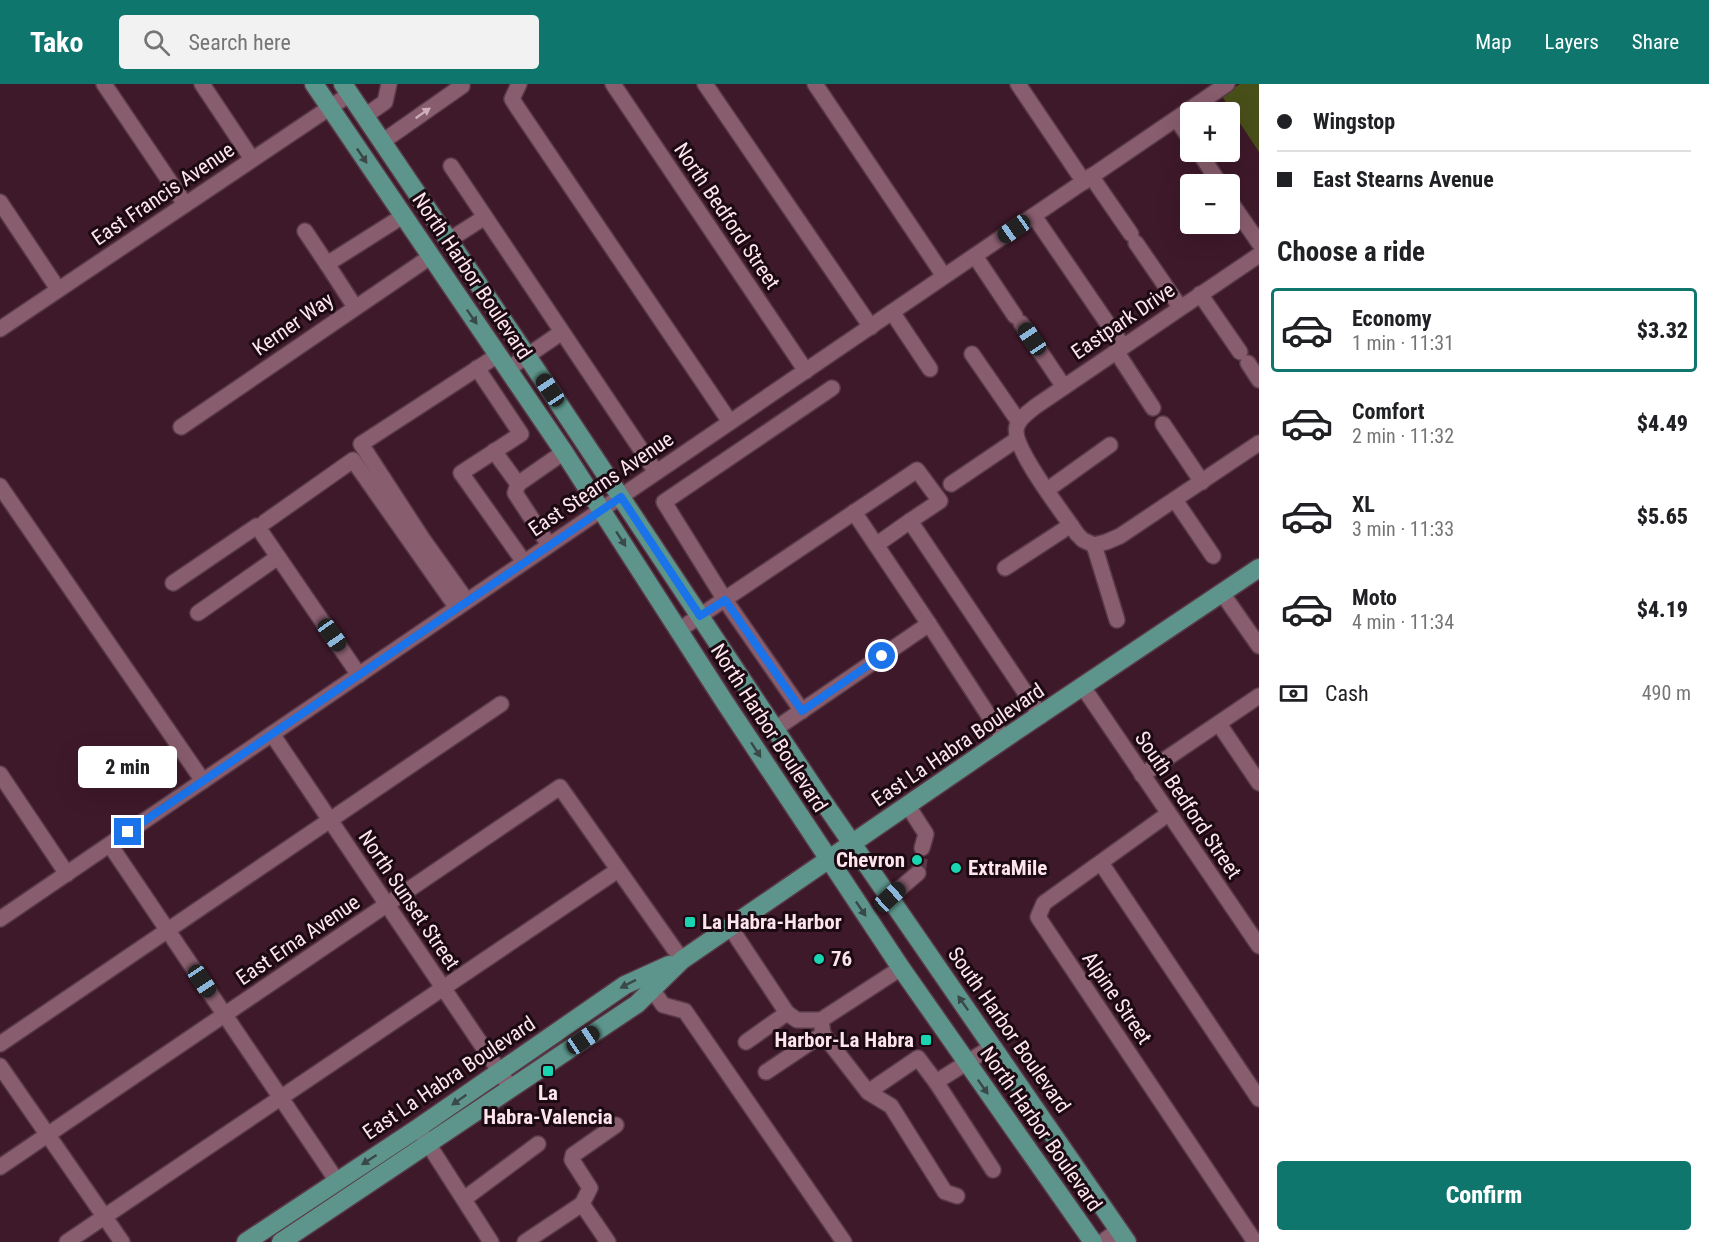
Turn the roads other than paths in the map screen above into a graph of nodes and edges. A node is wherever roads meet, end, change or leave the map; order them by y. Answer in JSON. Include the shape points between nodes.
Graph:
{"nodes":[{"id":1,"x":104,"y":84,"type":"edge"},
{"id":2,"x":202,"y":84,"type":"edge"},
{"id":3,"x":388,"y":84,"type":"edge"},
{"id":4,"x":462,"y":84,"type":"edge"},
{"id":5,"x":519,"y":84,"type":"edge"},
{"id":6,"x":613,"y":84,"type":"edge"},
{"id":7,"x":705,"y":84,"type":"edge"},
{"id":8,"x":815,"y":84,"type":"edge"},
{"id":9,"x":1018,"y":84,"type":"edge"},
{"id":10,"x":1223,"y":85,"type":"edge"},
{"id":11,"x":321,"y":86,"type":"edge"},
{"id":12,"x":347,"y":89,"type":"edge"},
{"id":13,"x":330,"y":107,"type":"junction"},
{"id":14,"x":365,"y":116,"type":"junction"},
{"id":15,"x":1176,"y":119,"type":"junction"},
{"id":16,"x":1180,"y":125,"type":"edge"},
{"id":17,"x":382,"y":142,"type":"junction"},
{"id":18,"x":252,"y":159,"type":"junction"},
{"id":19,"x":451,"y":166,"type":"dead end"},
{"id":20,"x":1088,"y":179,"type":"junction"},
{"id":21,"x":0,"y":202,"type":"edge"},
{"id":22,"x":185,"y":204,"type":"junction"},
{"id":23,"x":1240,"y":215,"type":"edge"},
{"id":24,"x":403,"y":216,"type":"junction"},
{"id":25,"x":1034,"y":216,"type":"junction"},
{"id":26,"x":485,"y":217,"type":"junction"},
{"id":27,"x":305,"y":231,"type":"dead end"},
{"id":28,"x":450,"y":240,"type":"junction"},
{"id":29,"x":1259,"y":243,"type":"edge"},
{"id":30,"x":1259,"y":255,"type":"edge"},
{"id":31,"x":975,"y":256,"type":"junction"},
{"id":32,"x":430,"y":257,"type":"junction"},
{"id":33,"x":327,"y":264,"type":"junction"},
{"id":34,"x":944,"y":276,"type":"junction"},
{"id":35,"x":58,"y":289,"type":"junction"},
{"id":36,"x":1200,"y":294,"type":"junction"},
{"id":37,"x":356,"y":307,"type":"junction"},
{"id":38,"x":1180,"y":307,"type":"junction"},
{"id":39,"x":892,"y":312,"type":"junction"},
{"id":40,"x":871,"y":327,"type":"junction"},
{"id":41,"x":0,"y":329,"type":"edge"},
{"id":42,"x":562,"y":332,"type":"junction"},
{"id":43,"x":1119,"y":348,"type":"junction"},
{"id":44,"x":972,"y":354,"type":"dead end"},
{"id":45,"x":527,"y":356,"type":"junction"},
{"id":46,"x":503,"y":362,"type":"junction"},
{"id":47,"x":477,"y":368,"type":"junction"},
{"id":48,"x":930,"y":369,"type":"dead end"},
{"id":49,"x":806,"y":370,"type":"junction"},
{"id":50,"x":1259,"y":380,"type":"edge"},
{"id":51,"x":1064,"y":387,"type":"junction"},
{"id":52,"x":832,"y":388,"type":"dead end"},
{"id":53,"x":1153,"y":408,"type":"dead end"},
{"id":54,"x":543,"y":420,"type":"junction"},
{"id":55,"x":730,"y":422,"type":"junction"},
{"id":56,"x":1163,"y":424,"type":"dead end"},
{"id":57,"x":181,"y":427,"type":"dead end"},
{"id":58,"x":1017,"y":430,"type":"junction"},
{"id":59,"x":521,"y":434,"type":"junction"},
{"id":60,"x":1259,"y":444,"type":"edge"},
{"id":61,"x":1110,"y":445,"type":"dead end"},
{"id":62,"x":494,"y":451,"type":"junction"},
{"id":63,"x":564,"y":452,"type":"junction"},
{"id":64,"x":656,"y":472,"type":"junction"},
{"id":65,"x":1202,"y":482,"type":"junction"},
{"id":66,"x":951,"y":484,"type":"dead end"},
{"id":67,"x":0,"y":486,"type":"edge"},
{"id":68,"x":516,"y":489,"type":"junction"},
{"id":69,"x":1047,"y":490,"type":"junction"},
{"id":70,"x":621,"y":497,"type":"junction"},
{"id":71,"x":1175,"y":500,"type":"junction"},
{"id":72,"x":602,"y":510,"type":"junction"},
{"id":73,"x":854,"y":512,"type":"junction"},
{"id":74,"x":910,"y":521,"type":"junction"},
{"id":75,"x":265,"y":522,"type":"dead end"},
{"id":76,"x":1071,"y":525,"type":"junction"},
{"id":77,"x":876,"y":544,"type":"junction"},
{"id":78,"x":549,"y":545,"type":"junction"},
{"id":79,"x":1094,"y":545,"type":"junction"},
{"id":80,"x":1213,"y":556,"type":"dead end"},
{"id":81,"x":278,"y":557,"type":"junction"},
{"id":82,"x":524,"y":562,"type":"junction"},
{"id":83,"x":1005,"y":568,"type":"dead end"},
{"id":84,"x":1259,"y":568,"type":"edge"},
{"id":85,"x":172,"y":583,"type":"dead end"},
{"id":86,"x":1222,"y":593,"type":"junction"},
{"id":87,"x":725,"y":600,"type":"junction"},
{"id":88,"x":462,"y":604,"type":"junction"},
{"id":89,"x":198,"y":613,"type":"dead end"},
{"id":90,"x":700,"y":616,"type":"junction"},
{"id":91,"x":1117,"y":620,"type":"dead end"},
{"id":92,"x":929,"y":624,"type":"junction"},
{"id":93,"x":679,"y":630,"type":"junction"},
{"id":94,"x":1259,"y":646,"type":"edge"},
{"id":95,"x":359,"y":675,"type":"junction"},
{"id":96,"x":1083,"y":687,"type":"junction"},
{"id":97,"x":1259,"y":696,"type":"edge"},
{"id":98,"x":501,"y":704,"type":"dead end"},
{"id":99,"x":802,"y":711,"type":"junction"},
{"id":100,"x":1041,"y":716,"type":"junction"},
{"id":101,"x":1219,"y":724,"type":"junction"},
{"id":102,"x":775,"y":729,"type":"junction"},
{"id":103,"x":272,"y":734,"type":"junction"},
{"id":104,"x":1004,"y":739,"type":"junction"},
{"id":105,"x":0,"y":774,"type":"edge"},
{"id":106,"x":1142,"y":776,"type":"junction"},
{"id":107,"x":203,"y":781,"type":"junction"},
{"id":108,"x":1259,"y":783,"type":"edge"},
{"id":109,"x":908,"y":806,"type":"junction"},
{"id":110,"x":1168,"y":814,"type":"junction"},
{"id":111,"x":330,"y":821,"type":"junction"},
{"id":112,"x":854,"y":843,"type":"junction"},
{"id":113,"x":110,"y":845,"type":"junction"},
{"id":114,"x":922,"y":848,"type":"tunnel mouth"},
{"id":115,"x":829,"y":860,"type":"junction"},
{"id":116,"x":1101,"y":863,"type":"junction"},
{"id":117,"x":618,"y":870,"type":"junction"},
{"id":118,"x":918,"y":873,"type":"tunnel mouth"},
{"id":119,"x":67,"y":874,"type":"junction"},
{"id":120,"x":890,"y":897,"type":"junction"},
{"id":121,"x":387,"y":905,"type":"junction"},
{"id":122,"x":0,"y":919,"type":"edge"},
{"id":123,"x":730,"y":927,"type":"junction"},
{"id":124,"x":167,"y":930,"type":"junction"},
{"id":125,"x":1259,"y":946,"type":"edge"},
{"id":126,"x":682,"y":960,"type":"junction"},
{"id":127,"x":901,"y":968,"type":"junction"},
{"id":128,"x":444,"y":989,"type":"junction"},
{"id":129,"x":652,"y":989,"type":"junction"},
{"id":130,"x":787,"y":1013,"type":"junction"},
{"id":131,"x":225,"y":1015,"type":"junction"},
{"id":132,"x":822,"y":1027,"type":"junction"},
{"id":133,"x":746,"y":1042,"type":"dead end"},
{"id":134,"x":0,"y":1044,"type":"edge"},
{"id":135,"x":993,"y":1046,"type":"junction"},
{"id":136,"x":967,"y":1063,"type":"junction"},
{"id":137,"x":0,"y":1066,"type":"edge"},
{"id":138,"x":500,"y":1072,"type":"junction"},
{"id":139,"x":766,"y":1072,"type":"dead end"},
{"id":140,"x":936,"y":1083,"type":"junction"},
{"id":141,"x":511,"y":1089,"type":"junction"},
{"id":142,"x":868,"y":1092,"type":"junction"},
{"id":143,"x":281,"y":1098,"type":"junction"},
{"id":144,"x":1259,"y":1099,"type":"edge"},
{"id":145,"x":616,"y":1125,"type":"dead end"},
{"id":146,"x":418,"y":1128,"type":"junction"},
{"id":147,"x":48,"y":1134,"type":"junction"},
{"id":148,"x":429,"y":1144,"type":"junction"},
{"id":149,"x":538,"y":1144,"type":"dead end"},
{"id":150,"x":0,"y":1167,"type":"edge"},
{"id":151,"x":993,"y":1170,"type":"dead end"},
{"id":152,"x":337,"y":1181,"type":"junction"},
{"id":153,"x":957,"y":1196,"type":"dead end"},
{"id":154,"x":464,"y":1199,"type":"junction"},
{"id":155,"x":582,"y":1204,"type":"junction"},
{"id":156,"x":105,"y":1216,"type":"junction"},
{"id":157,"x":1123,"y":1236,"type":"edge"},
{"id":158,"x":67,"y":1242,"type":"edge"},
{"id":159,"x":122,"y":1242,"type":"edge"},
{"id":160,"x":246,"y":1242,"type":"edge"},
{"id":161,"x":281,"y":1242,"type":"edge"},
{"id":162,"x":491,"y":1242,"type":"edge"},
{"id":163,"x":525,"y":1242,"type":"edge"},
{"id":164,"x":608,"y":1242,"type":"edge"},
{"id":165,"x":844,"y":1242,"type":"edge"},
{"id":166,"x":1093,"y":1242,"type":"edge"},
{"id":167,"x":1102,"y":1242,"type":"edge"},
{"id":168,"x":1255,"y":1242,"type":"edge"}],
"edges":[{"from":1,"to":22,"type":"street"},
{"from":2,"to":18,"type":"street"},
{"from":3,"to":14,"type":"street","via":[[385,102]]},
{"from":17,"to":4,"type":"street","one_way":true},
{"from":5,"to":55,"type":"street","via":[[512,99]]},
{"from":6,"to":49,"type":"street","name":"North Bedford Street"},
{"from":7,"to":40,"type":"street"},
{"from":8,"to":34,"type":"street"},
{"from":9,"to":20,"type":"street"},
{"from":10,"to":15,"type":"street","name":"East Stearns Avenue"},
{"from":11,"to":13,"type":"main road","name":"North Harbor Boulevard"},
{"from":12,"to":13,"type":"street","name":"East Francis Avenue"},
{"from":12,"to":14,"type":"main road","name":"North Harbor Boulevard"},
{"from":13,"to":18,"type":"street","name":"East Francis Avenue"},
{"from":13,"to":24,"type":"main road","name":"North Harbor Boulevard","one_way":true},
{"from":14,"to":17,"type":"main road","name":"North Harbor Boulevard"},
{"from":15,"to":16,"type":"street"},
{"from":15,"to":20,"type":"street","name":"East Stearns Avenue"},
{"from":17,"to":28,"type":"main road","name":"North Harbor Boulevard"},
{"from":18,"to":22,"type":"street","name":"East Francis Avenue"},
{"from":19,"to":26,"type":"street"},
{"from":20,"to":25,"type":"street","name":"East Stearns Avenue"},
{"from":20,"to":38,"type":"street"},
{"from":21,"to":35,"type":"street"},
{"from":22,"to":35,"type":"street","name":"East Francis Avenue"},
{"from":23,"to":29,"type":"street"},
{"from":24,"to":32,"type":"main road","name":"North Harbor Boulevard"},
{"from":24,"to":33,"type":"street"},
{"from":25,"to":31,"type":"street","name":"East Stearns Avenue"},
{"from":25,"to":43,"type":"street"},
{"from":26,"to":28,"type":"street"},
{"from":26,"to":42,"type":"street"},
{"from":27,"to":33,"type":"street"},
{"from":28,"to":45,"type":"main road","name":"North Harbor Boulevard"},
{"from":30,"to":36,"type":"street","name":"Eastpark Drive"},
{"from":31,"to":34,"type":"street","name":"East Stearns Avenue"},
{"from":31,"to":51,"type":"street"},
{"from":32,"to":37,"type":"street","name":"Kerner Way"},
{"from":32,"to":46,"type":"main road","name":"North Harbor Boulevard","one_way":true},
{"from":33,"to":37,"type":"street"},
{"from":34,"to":39,"type":"street","name":"East Stearns Avenue"},
{"from":35,"to":41,"type":"street","name":"East Francis Avenue"},
{"from":36,"to":38,"type":"street","name":"Eastpark Drive"},
{"from":36,"to":50,"type":"street"},
{"from":37,"to":57,"type":"street","name":"Kerner Way"},
{"from":38,"to":43,"type":"street","name":"Eastpark Drive"},
{"from":39,"to":40,"type":"street","name":"East Stearns Avenue"},
{"from":39,"to":48,"type":"street"},
{"from":40,"to":49,"type":"street","name":"East Stearns Avenue"},
{"from":42,"to":45,"type":"street"},
{"from":42,"to":64,"type":"street"},
{"from":43,"to":51,"type":"street","name":"Eastpark Drive"},
{"from":43,"to":53,"type":"street"},
{"from":44,"to":58,"type":"street"},
{"from":45,"to":46,"type":"street"},
{"from":45,"to":70,"type":"main road","name":"North Harbor Boulevard"},
{"from":46,"to":47,"type":"street"},
{"from":46,"to":54,"type":"main road","name":"North Harbor Boulevard"},
{"from":47,"to":59,"type":"street"},
{"from":47,"to":88,"type":"street","via":[[361,444]]},
{"from":49,"to":55,"type":"street","name":"East Stearns Avenue"},
{"from":51,"to":58,"type":"street","name":"Eastpark Drive","via":[[1024,416]]},
{"from":52,"to":87,"type":"street","via":[[664,502]]},
{"from":54,"to":59,"type":"street"},
{"from":54,"to":63,"type":"main road","name":"North Harbor Boulevard"},
{"from":55,"to":64,"type":"street","name":"East Stearns Avenue"},
{"from":56,"to":65,"type":"street"},
{"from":58,"to":66,"type":"street","name":"Eastpark Drive"},
{"from":58,"to":69,"type":"street","via":[[1023,455]]},
{"from":59,"to":62,"type":"street"},
{"from":60,"to":65,"type":"street"},
{"from":61,"to":69,"type":"street"},
{"from":62,"to":68,"type":"street"},
{"from":62,"to":82,"type":"street","via":[[461,473]]},
{"from":63,"to":68,"type":"street"},
{"from":63,"to":72,"type":"main road","name":"North Harbor Boulevard"},
{"from":64,"to":70,"type":"street","name":"East Stearns Avenue"},
{"from":65,"to":71,"type":"street"},
{"from":67,"to":107,"type":"street"},
{"from":68,"to":78,"type":"street"},
{"from":69,"to":76,"type":"street"},
{"from":70,"to":72,"type":"street","name":"East Stearns Avenue"},
{"from":70,"to":90,"type":"main road","name":"North Harbor Boulevard"},
{"from":71,"to":79,"type":"street","via":[[1119,536]]},
{"from":71,"to":80,"type":"street"},
{"from":72,"to":78,"type":"street","name":"East Stearns Avenue"},
{"from":72,"to":93,"type":"main road","name":"North Harbor Boulevard","one_way":true},
{"from":73,"to":74,"type":"street","via":[[917,470],[940,501]]},
{"from":73,"to":77,"type":"street"},
{"from":73,"to":87,"type":"street"},
{"from":74,"to":77,"type":"street"},
{"from":74,"to":100,"type":"street"},
{"from":75,"to":88,"type":"street","via":[[353,460]]},
{"from":76,"to":79,"type":"street","via":[[1083,540]]},
{"from":76,"to":83,"type":"street"},
{"from":77,"to":92,"type":"street"},
{"from":78,"to":82,"type":"street","name":"East Stearns Avenue"},
{"from":79,"to":91,"type":"street"},
{"from":81,"to":85,"type":"street","via":[[257,526]]},
{"from":81,"to":89,"type":"street"},
{"from":81,"to":95,"type":"street"},
{"from":82,"to":88,"type":"street","name":"East Stearns Avenue"},
{"from":84,"to":86,"type":"main road","name":"East La Habra Boulevard"},
{"from":86,"to":94,"type":"street"},
{"from":86,"to":96,"type":"main road","name":"East La Habra Boulevard"},
{"from":87,"to":90,"type":"street"},
{"from":87,"to":99,"type":"street"},
{"from":88,"to":95,"type":"street","name":"East Stearns Avenue"},
{"from":90,"to":93,"type":"street"},
{"from":90,"to":102,"type":"main road","name":"North Harbor Boulevard"},
{"from":92,"to":99,"type":"street"},
{"from":92,"to":104,"type":"street"},
{"from":93,"to":115,"type":"main road","name":"North Harbor Boulevard","one_way":true},
{"from":95,"to":103,"type":"street","name":"East Stearns Avenue"},
{"from":96,"to":100,"type":"main road","name":"East La Habra Boulevard"},
{"from":96,"to":106,"type":"street","name":"South Bedford Street"},
{"from":97,"to":101,"type":"street"},
{"from":98,"to":111,"type":"street"},
{"from":99,"to":102,"type":"street"},
{"from":100,"to":104,"type":"main road","name":"East La Habra Boulevard"},
{"from":101,"to":106,"type":"street"},
{"from":101,"to":108,"type":"street"},
{"from":102,"to":112,"type":"main road","name":"North Harbor Boulevard"},
{"from":103,"to":107,"type":"street","name":"East Stearns Avenue"},
{"from":103,"to":111,"type":"street","name":"North Sunset Street"},
{"from":104,"to":109,"type":"main road","name":"East La Habra Boulevard"},
{"from":105,"to":119,"type":"street"},
{"from":106,"to":110,"type":"street","name":"South Bedford Street"},
{"from":107,"to":113,"type":"street","name":"East Stearns Avenue"},
{"from":109,"to":112,"type":"main road","name":"East La Habra Boulevard"},
{"from":109,"to":114,"type":"street","via":[[926,834]]},
{"from":110,"to":116,"type":"street","name":"Alpine Street"},
{"from":110,"to":125,"type":"street","name":"South Bedford Street"},
{"from":111,"to":121,"type":"street","name":"North Sunset Street"},
{"from":111,"to":124,"type":"street"},
{"from":112,"to":115,"type":"main road","name":"East La Habra Boulevard"},
{"from":112,"to":120,"type":"main road","name":"South Harbor Boulevard"},
{"from":113,"to":119,"type":"street","name":"East Stearns Avenue"},
{"from":113,"to":124,"type":"street"},
{"from":115,"to":123,"type":"main road","name":"East La Habra Boulevard"},
{"from":115,"to":127,"type":"main road","name":"North Harbor Boulevard","one_way":true},
{"from":116,"to":144,"type":"street"},
{"from":116,"to":168,"type":"street","name":"Alpine Street","via":[[1044,903],[1038,917]]},
{"from":117,"to":121,"type":"street","name":"East Erna Avenue","via":[[560,788]]},
{"from":117,"to":126,"type":"street"},
{"from":117,"to":128,"type":"street"},
{"from":118,"to":120,"type":"street"},
{"from":119,"to":122,"type":"street","name":"East Stearns Avenue"},
{"from":135,"to":120,"type":"main road","name":"South Harbor Boulevard","one_way":true},
{"from":121,"to":128,"type":"street","name":"North Sunset Street"},
{"from":121,"to":131,"type":"street","name":"East Erna Avenue"},
{"from":123,"to":126,"type":"main road","name":"East La Habra Boulevard"},
{"from":123,"to":130,"type":"street"},
{"from":124,"to":131,"type":"street"},
{"from":124,"to":134,"type":"street"},
{"from":126,"to":129,"type":"main road","name":"East La Habra Boulevard"},
{"from":126,"to":138,"type":"main road","name":"East La Habra Boulevard","one_way":true,"via":[[625,985]]},
{"from":127,"to":132,"type":"street"},
{"from":127,"to":136,"type":"main road","name":"North Harbor Boulevard"},
{"from":128,"to":138,"type":"street","name":"North Sunset Street"},
{"from":128,"to":143,"type":"street"},
{"from":129,"to":141,"type":"main road","name":"East La Habra Boulevard"},
{"from":129,"to":165,"type":"street","via":[[663,1005],[685,1011]]},
{"from":130,"to":132,"type":"street"},
{"from":130,"to":133,"type":"street"},
{"from":131,"to":143,"type":"street"},
{"from":131,"to":147,"type":"street","name":"East Erna Avenue"},
{"from":132,"to":139,"type":"street"},
{"from":132,"to":142,"type":"street"},
{"from":135,"to":136,"type":"street"},
{"from":135,"to":157,"type":"main road","name":"South Harbor Boulevard"},
{"from":136,"to":140,"type":"street"},
{"from":136,"to":166,"type":"main road","name":"North Harbor Boulevard","one_way":true},
{"from":137,"to":147,"type":"street"},
{"from":138,"to":141,"type":"street","name":"North Sunset Street"},
{"from":138,"to":146,"type":"main road","name":"East La Habra Boulevard","one_way":true},
{"from":140,"to":142,"type":"street","via":[[918,1058]]},
{"from":140,"to":151,"type":"street"},
{"from":141,"to":148,"type":"main road","name":"East La Habra Boulevard"},
{"from":142,"to":153,"type":"street","via":[[891,1106],[945,1192]]},
{"from":143,"to":152,"type":"street"},
{"from":143,"to":156,"type":"street"},
{"from":145,"to":155,"type":"street","via":[[573,1155],[572,1160],[590,1188]]},
{"from":146,"to":148,"type":"street"},
{"from":146,"to":152,"type":"main road","name":"East La Habra Boulevard","one_way":true},
{"from":147,"to":150,"type":"street","name":"East Erna Avenue"},
{"from":147,"to":156,"type":"street"},
{"from":148,"to":154,"type":"street"},
{"from":148,"to":161,"type":"main road","name":"East La Habra Boulevard"},
{"from":149,"to":154,"type":"street"},
{"from":152,"to":160,"type":"main road","name":"East La Habra Boulevard"},
{"from":154,"to":162,"type":"street"},
{"from":155,"to":163,"type":"street"},
{"from":155,"to":164,"type":"street"},
{"from":156,"to":158,"type":"street"},
{"from":156,"to":159,"type":"street"},
{"from":157,"to":167,"type":"street"}]}
